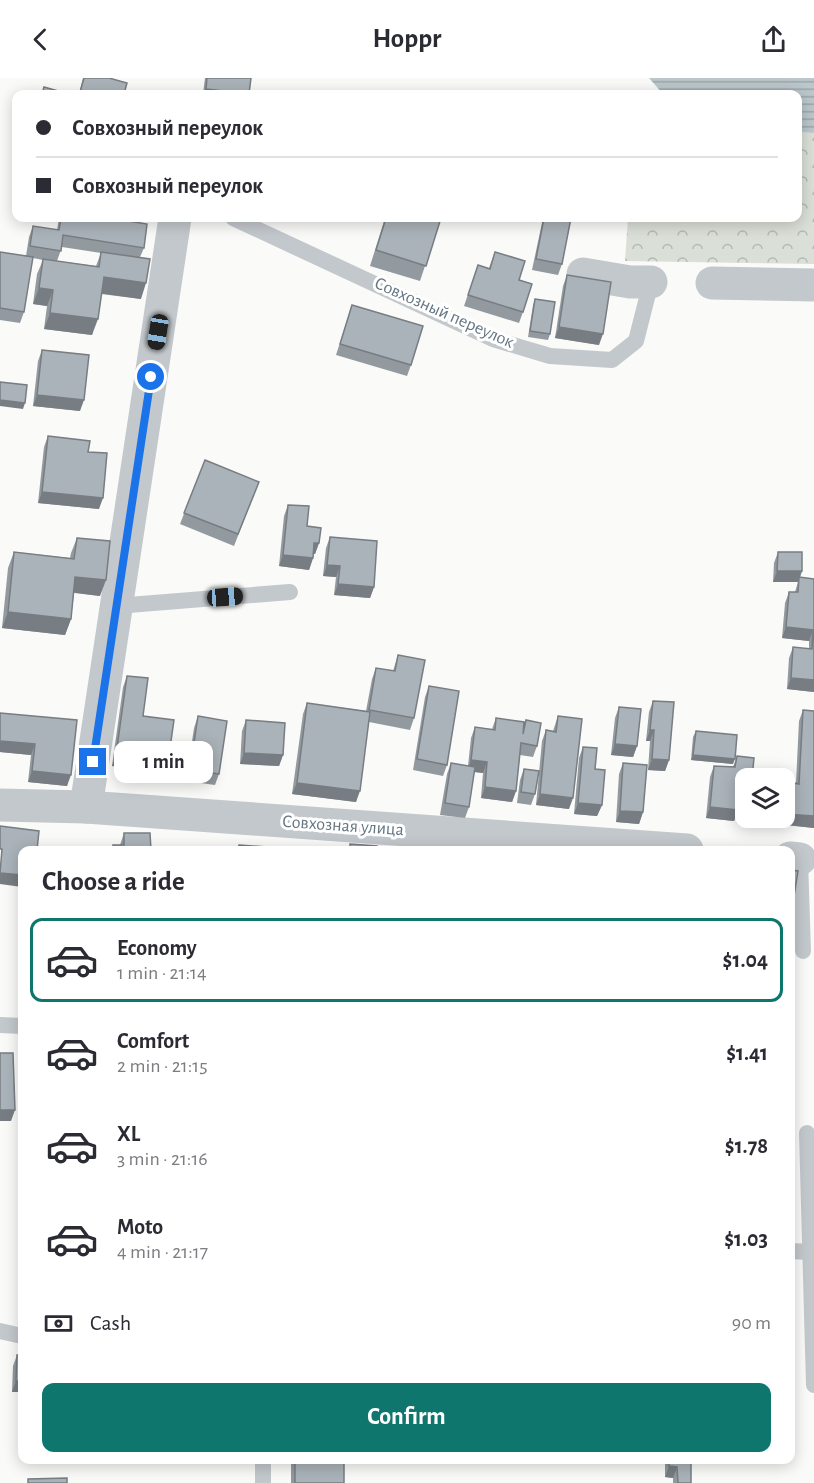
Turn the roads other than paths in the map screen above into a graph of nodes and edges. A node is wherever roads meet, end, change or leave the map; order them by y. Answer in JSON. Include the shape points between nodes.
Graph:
{"nodes":[{"id":1,"x":175,"y":222,"type":"edge"},
{"id":2,"x":242,"y":222,"type":"edge"},
{"id":3,"x":583,"y":274,"type":"dead end"},
{"id":4,"x":651,"y":282,"type":"joint"},
{"id":5,"x":712,"y":283,"type":"dead end"},
{"id":6,"x":814,"y":285,"type":"edge"},
{"id":7,"x":290,"y":592,"type":"dead end"},
{"id":8,"x":116,"y":606,"type":"junction"},
{"id":9,"x":0,"y":805,"type":"edge"},
{"id":10,"x":87,"y":807,"type":"junction"},
{"id":11,"x":631,"y":846,"type":"edge"},
{"id":12,"x":795,"y":858,"type":"edge"},
{"id":13,"x":803,"y":951,"type":"dead end"},
{"id":14,"x":0,"y":1025,"type":"edge"},
{"id":15,"x":18,"y":1026,"type":"edge"},
{"id":16,"x":807,"y":1133,"type":"dead end"},
{"id":17,"x":795,"y":1251,"type":"edge"},
{"id":18,"x":810,"y":1252,"type":"junction"},
{"id":19,"x":0,"y":1330,"type":"edge"},
{"id":20,"x":18,"y":1335,"type":"edge"},
{"id":21,"x":814,"y":1385,"type":"edge"},
{"id":22,"x":264,"y":1464,"type":"edge"},
{"id":23,"x":263,"y":1483,"type":"edge"}],
"edges":[{"from":1,"to":8,"type":"street"},
{"from":2,"to":4,"type":"lane","name":"Совхозный переулок","via":[[494,339],[549,356],[612,360],[636,341]]},
{"from":3,"to":4,"type":"street"},
{"from":5,"to":6,"type":"street"},
{"from":7,"to":8,"type":"lane"},
{"from":8,"to":10,"type":"street"},
{"from":9,"to":10,"type":"street","name":"Совхозная улица"},
{"from":10,"to":11,"type":"street","name":"Совхозная улица"},
{"from":12,"to":13,"type":"lane"},
{"from":14,"to":15,"type":"lane"},
{"from":16,"to":18,"type":"lane"},
{"from":17,"to":18,"type":"lane"},
{"from":18,"to":21,"type":"lane"},
{"from":19,"to":20,"type":"lane"},
{"from":22,"to":23,"type":"lane"}]}
